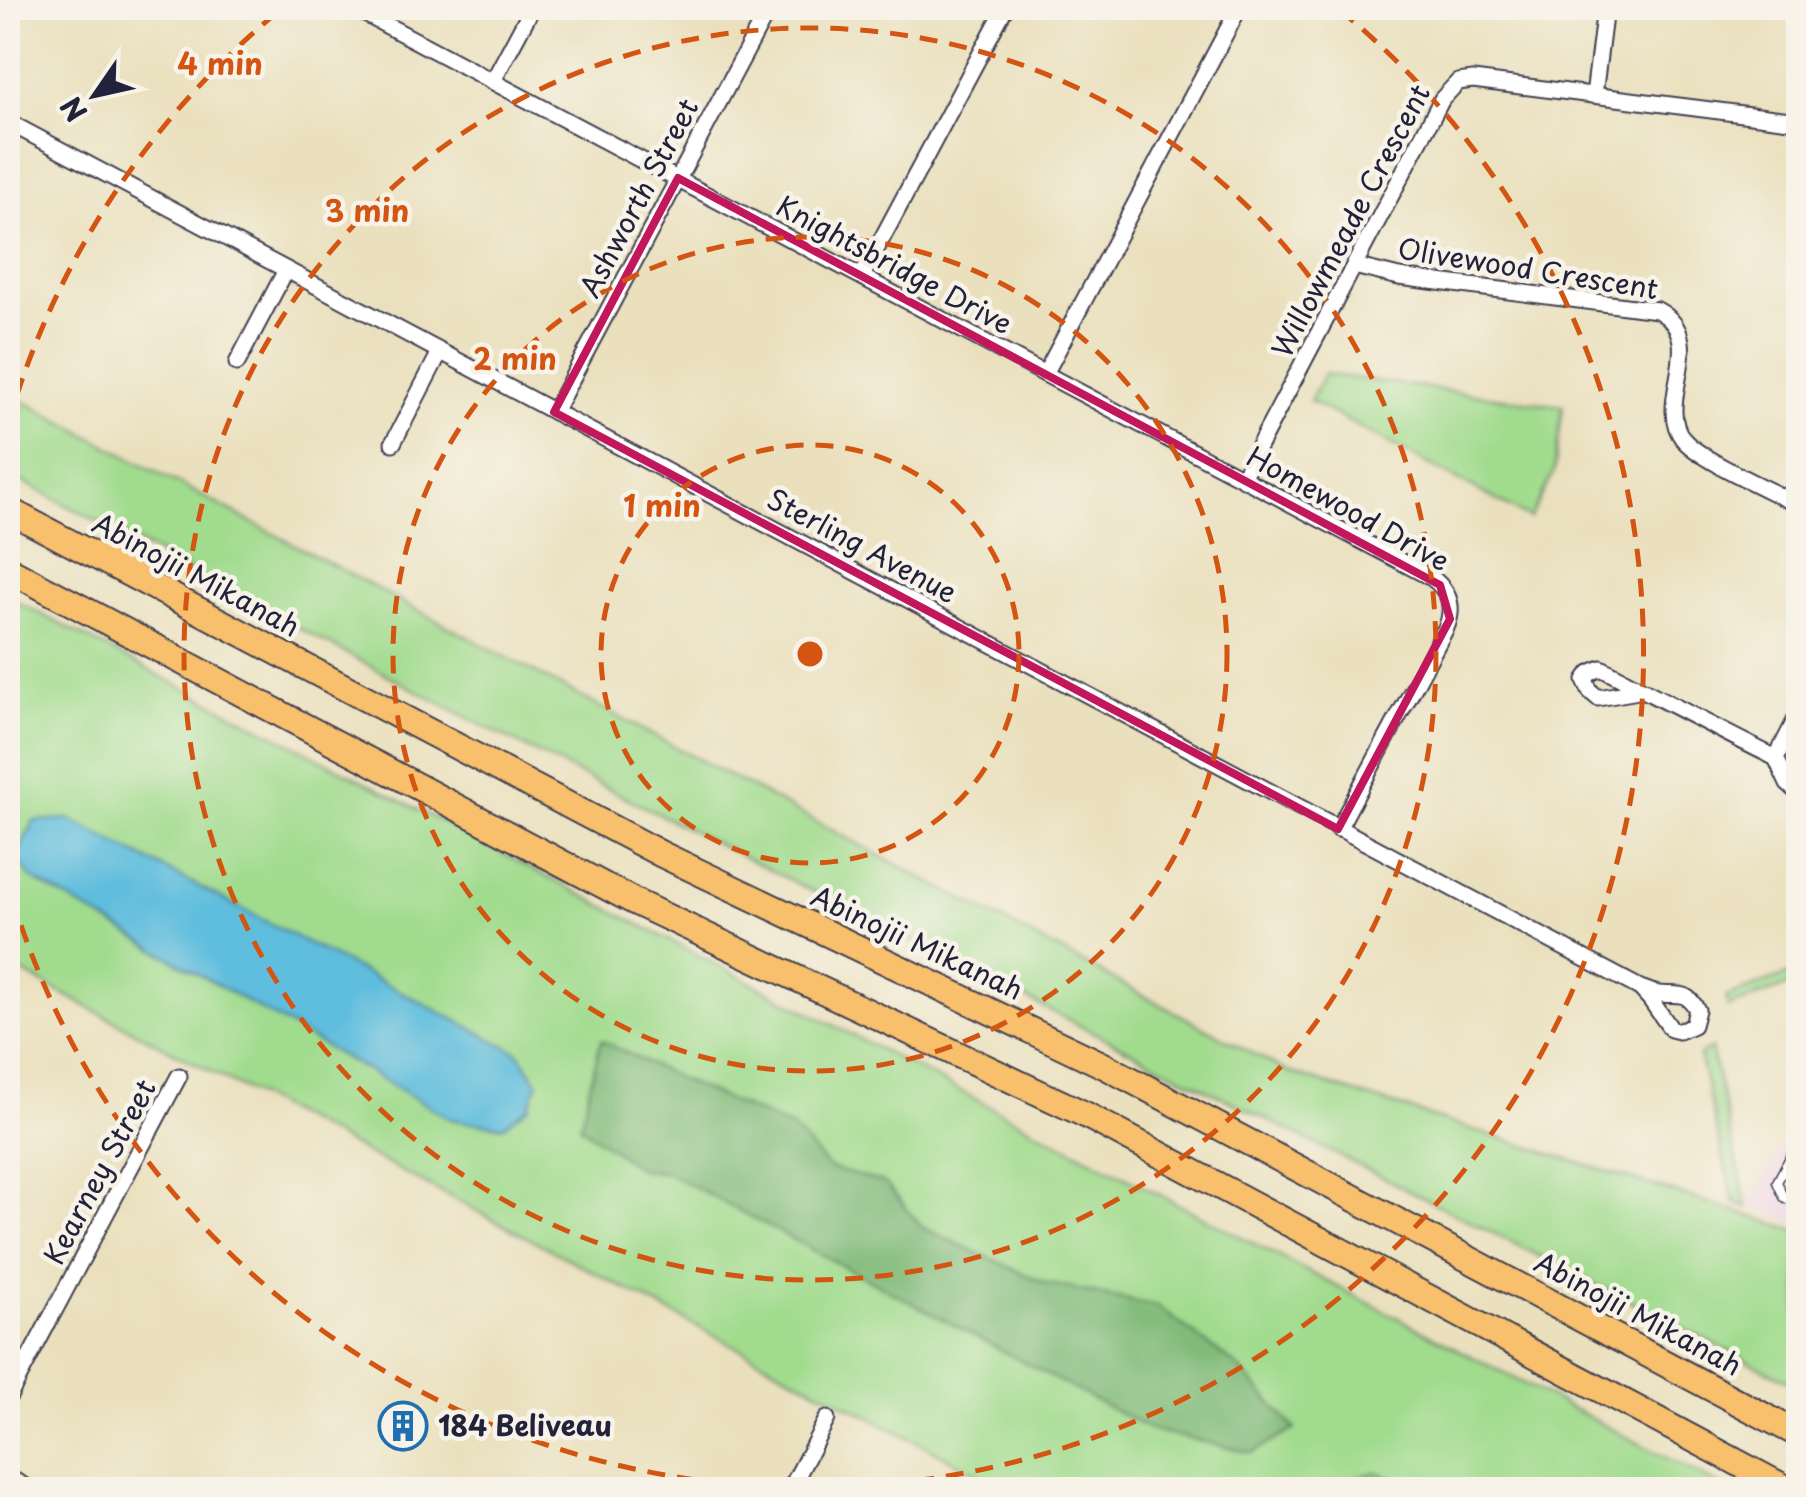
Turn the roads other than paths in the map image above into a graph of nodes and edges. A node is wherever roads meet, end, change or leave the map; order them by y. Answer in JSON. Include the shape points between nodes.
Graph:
{"nodes":[{"id":1,"x":354,"y":8,"type":"edge"},
{"id":2,"x":532,"y":8,"type":"edge"},
{"id":3,"x":769,"y":8,"type":"edge"},
{"id":4,"x":1006,"y":8,"type":"edge"},
{"id":5,"x":1239,"y":8,"type":"edge"},
{"id":6,"x":1605,"y":8,"type":"edge"},
{"id":7,"x":493,"y":81,"type":"junction"},
{"id":8,"x":1594,"y":95,"type":"junction"},
{"id":9,"x":1798,"y":121,"type":"edge"},
{"id":10,"x":8,"y":122,"type":"edge"},
{"id":11,"x":678,"y":178,"type":"junction"},
{"id":12,"x":1354,"y":266,"type":"junction"},
{"id":13,"x":286,"y":270,"type":"junction"},
{"id":14,"x":862,"y":276,"type":"junction"},
{"id":15,"x":440,"y":352,"type":"junction"},
{"id":16,"x":237,"y":363,"type":"dead end"},
{"id":17,"x":1044,"y":374,"type":"junction"},
{"id":18,"x":554,"y":412,"type":"junction"},
{"id":19,"x":393,"y":443,"type":"dead end"},
{"id":20,"x":1242,"y":478,"type":"junction"},
{"id":21,"x":1798,"y":505,"type":"edge"},
{"id":22,"x":8,"y":510,"type":"edge"},
{"id":23,"x":8,"y":568,"type":"edge"},
{"id":24,"x":1644,"y":690,"type":"dead end"},
{"id":25,"x":1798,"y":716,"type":"edge"},
{"id":26,"x":1786,"y":751,"type":"edge"},
{"id":27,"x":1798,"y":793,"type":"edge"},
{"id":28,"x":1338,"y":829,"type":"junction"},
{"id":29,"x":1640,"y":988,"type":"dead end"},
{"id":30,"x":180,"y":1076,"type":"dead end"},
{"id":31,"x":1798,"y":1142,"type":"edge"},
{"id":32,"x":1798,"y":1204,"type":"edge"},
{"id":33,"x":8,"y":1398,"type":"edge"},
{"id":34,"x":826,"y":1419,"type":"dead end"},
{"id":35,"x":1792,"y":1426,"type":"edge"},
{"id":36,"x":1748,"y":1469,"type":"junction"},
{"id":37,"x":8,"y":1481,"type":"edge"},
{"id":38,"x":24,"y":1490,"type":"edge"},
{"id":39,"x":790,"y":1490,"type":"edge"},
{"id":40,"x":1775,"y":1490,"type":"edge"},
{"id":41,"x":1789,"y":1490,"type":"edge"}],
"edges":[{"from":1,"to":7,"type":"street","name":"Knightsbridge Drive"},
{"from":2,"to":7,"type":"street"},
{"from":3,"to":11,"type":"street","name":"Ashworth Street"},
{"from":4,"to":14,"type":"street"},
{"from":5,"to":17,"type":"street"},
{"from":6,"to":8,"type":"street"},
{"from":7,"to":11,"type":"street","name":"Knightsbridge Drive"},
{"from":8,"to":9,"type":"street","name":"Willowmeade Crescent"},
{"from":8,"to":12,"type":"street","name":"Willowmeade Crescent","via":[[1458,82],[1442,99]]},
{"from":10,"to":13,"type":"street","name":"Sterling Avenue"},
{"from":11,"to":14,"type":"street","name":"Knightsbridge Drive"},
{"from":11,"to":18,"type":"street","name":"Ashworth Street"},
{"from":12,"to":20,"type":"street","name":"Willowmeade Crescent"},
{"from":12,"to":21,"type":"street","name":"Olivewood Crescent","via":[[1657,310],[1675,324],[1681,340],[1675,424],[1680,436]]},
{"from":13,"to":15,"type":"street","name":"Sterling Avenue"},
{"from":13,"to":16,"type":"street"},
{"from":14,"to":17,"type":"street","name":"Knightsbridge Drive"},
{"from":15,"to":18,"type":"street","name":"Sterling Avenue"},
{"from":15,"to":19,"type":"street"},
{"from":17,"to":20,"type":"street","name":"Homewood Drive"},
{"from":18,"to":28,"type":"street","name":"Sterling Avenue"},
{"from":20,"to":28,"type":"street","name":"Homewood Drive","via":[[1432,578],[1450,602],[1446,628]]},
{"from":22,"to":35,"type":"main road","name":"Abinojii Mikanah","via":[[661,854],[1107,1066]]},
{"from":23,"to":36,"type":"main road","via":[[635,902],[1084,1114]]},
{"from":24,"to":26,"type":"street"},
{"from":25,"to":26,"type":"street"},
{"from":26,"to":27,"type":"street","via":[[1788,784]]},
{"from":28,"to":29,"type":"street","name":"Sterling Avenue"},
{"from":30,"to":33,"type":"street","name":"Kearney Street"},
{"from":31,"to":32,"type":"lane","via":[[1777,1182],[1784,1198]]},
{"from":34,"to":39,"type":"street"},
{"from":36,"to":40,"type":"main road"},
{"from":36,"to":41,"type":"main road"},
{"from":37,"to":38,"type":"street"}]}
